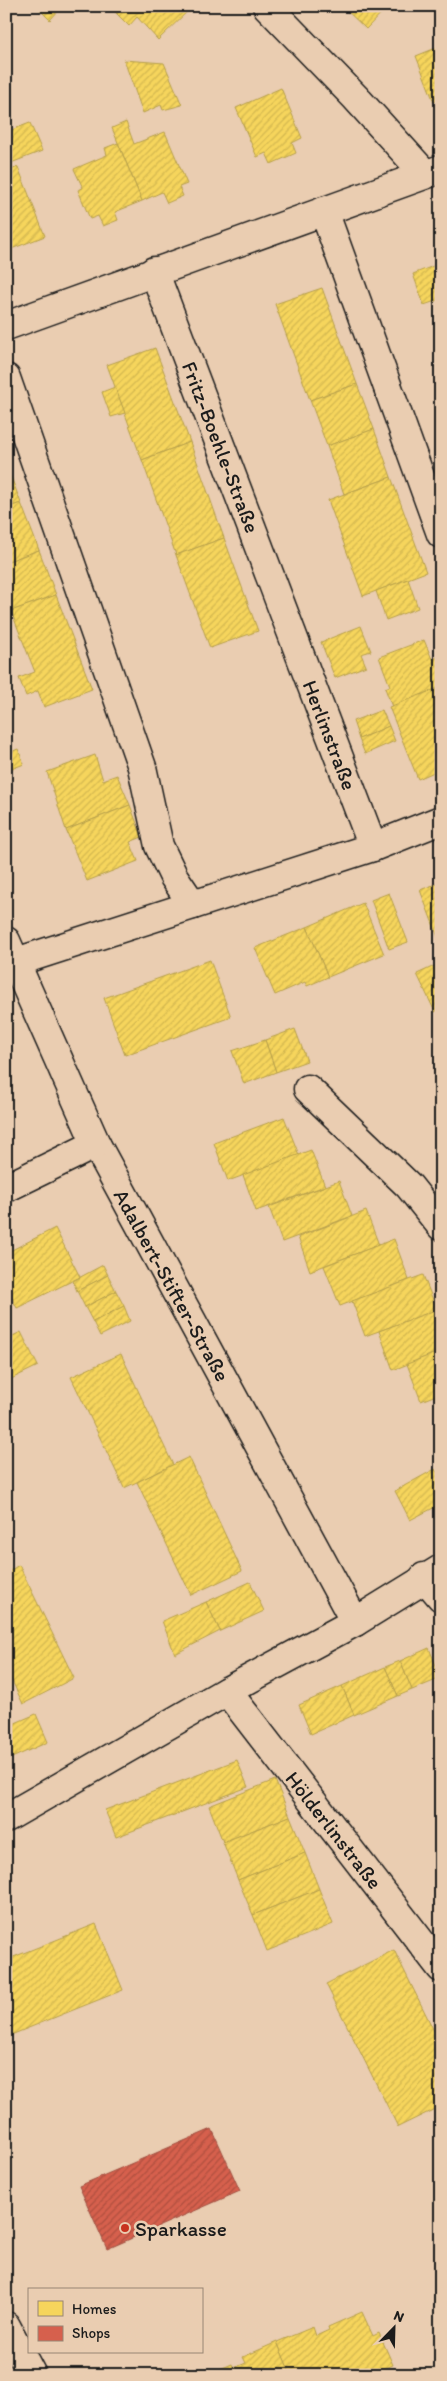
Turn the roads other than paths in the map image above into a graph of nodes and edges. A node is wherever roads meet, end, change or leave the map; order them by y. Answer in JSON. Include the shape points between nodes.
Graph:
{"nodes":[{"id":1,"x":267,"y":6,"type":"edge"},
{"id":2,"x":433,"y":171,"type":"edge"},
{"id":3,"x":324,"y":211,"type":"junction"},
{"id":4,"x":154,"y":271,"type":"junction"},
{"id":5,"x":6,"y":326,"type":"edge"},
{"id":6,"x":6,"y":378,"type":"edge"},
{"id":7,"x":441,"y":534,"type":"edge"},
{"id":8,"x":287,"y":623,"type":"joint"},
{"id":9,"x":441,"y":820,"type":"edge"},
{"id":10,"x":373,"y":847,"type":"junction"},
{"id":11,"x":193,"y":905,"type":"junction"},
{"id":12,"x":11,"y":951,"type":"edge"},
{"id":13,"x":308,"y":1089,"type":"dead end"},
{"id":14,"x":96,"y":1144,"type":"junction"},
{"id":15,"x":6,"y":1188,"type":"edge"},
{"id":16,"x":441,"y":1226,"type":"edge"},
{"id":17,"x":435,"y":1581,"type":"edge"},
{"id":18,"x":355,"y":1622,"type":"junction"},
{"id":19,"x":227,"y":1691,"type":"junction"},
{"id":20,"x":6,"y":1818,"type":"edge"},
{"id":21,"x":441,"y":1968,"type":"edge"},
{"id":22,"x":6,"y":2326,"type":"edge"},
{"id":23,"x":32,"y":2375,"type":"edge"}],
"edges":[{"from":1,"to":2,"type":"street","via":[[356,98]]},
{"from":2,"to":3,"type":"street"},
{"from":3,"to":4,"type":"street"},
{"from":3,"to":7,"type":"street"},
{"from":4,"to":5,"type":"street"},
{"from":4,"to":8,"type":"street","name":"Fritz-Boehle-Straße"},
{"from":6,"to":11,"type":"street","via":[[142,767],[159,846]]},
{"from":8,"to":10,"type":"street","name":"Herlinstraße"},
{"from":9,"to":10,"type":"street"},
{"from":10,"to":11,"type":"street"},
{"from":11,"to":12,"type":"street"},
{"from":12,"to":14,"type":"street","name":"Adalbert-Stifter-Straße"},
{"from":13,"to":16,"type":"street","via":[[410,1186]]},
{"from":14,"to":15,"type":"street"},
{"from":14,"to":18,"type":"street","name":"Adalbert-Stifter-Straße"},
{"from":17,"to":18,"type":"street"},
{"from":18,"to":19,"type":"street"},
{"from":19,"to":20,"type":"street"},
{"from":19,"to":21,"type":"street","name":"Hölderlinstraße"},
{"from":22,"to":23,"type":"street"}]}
